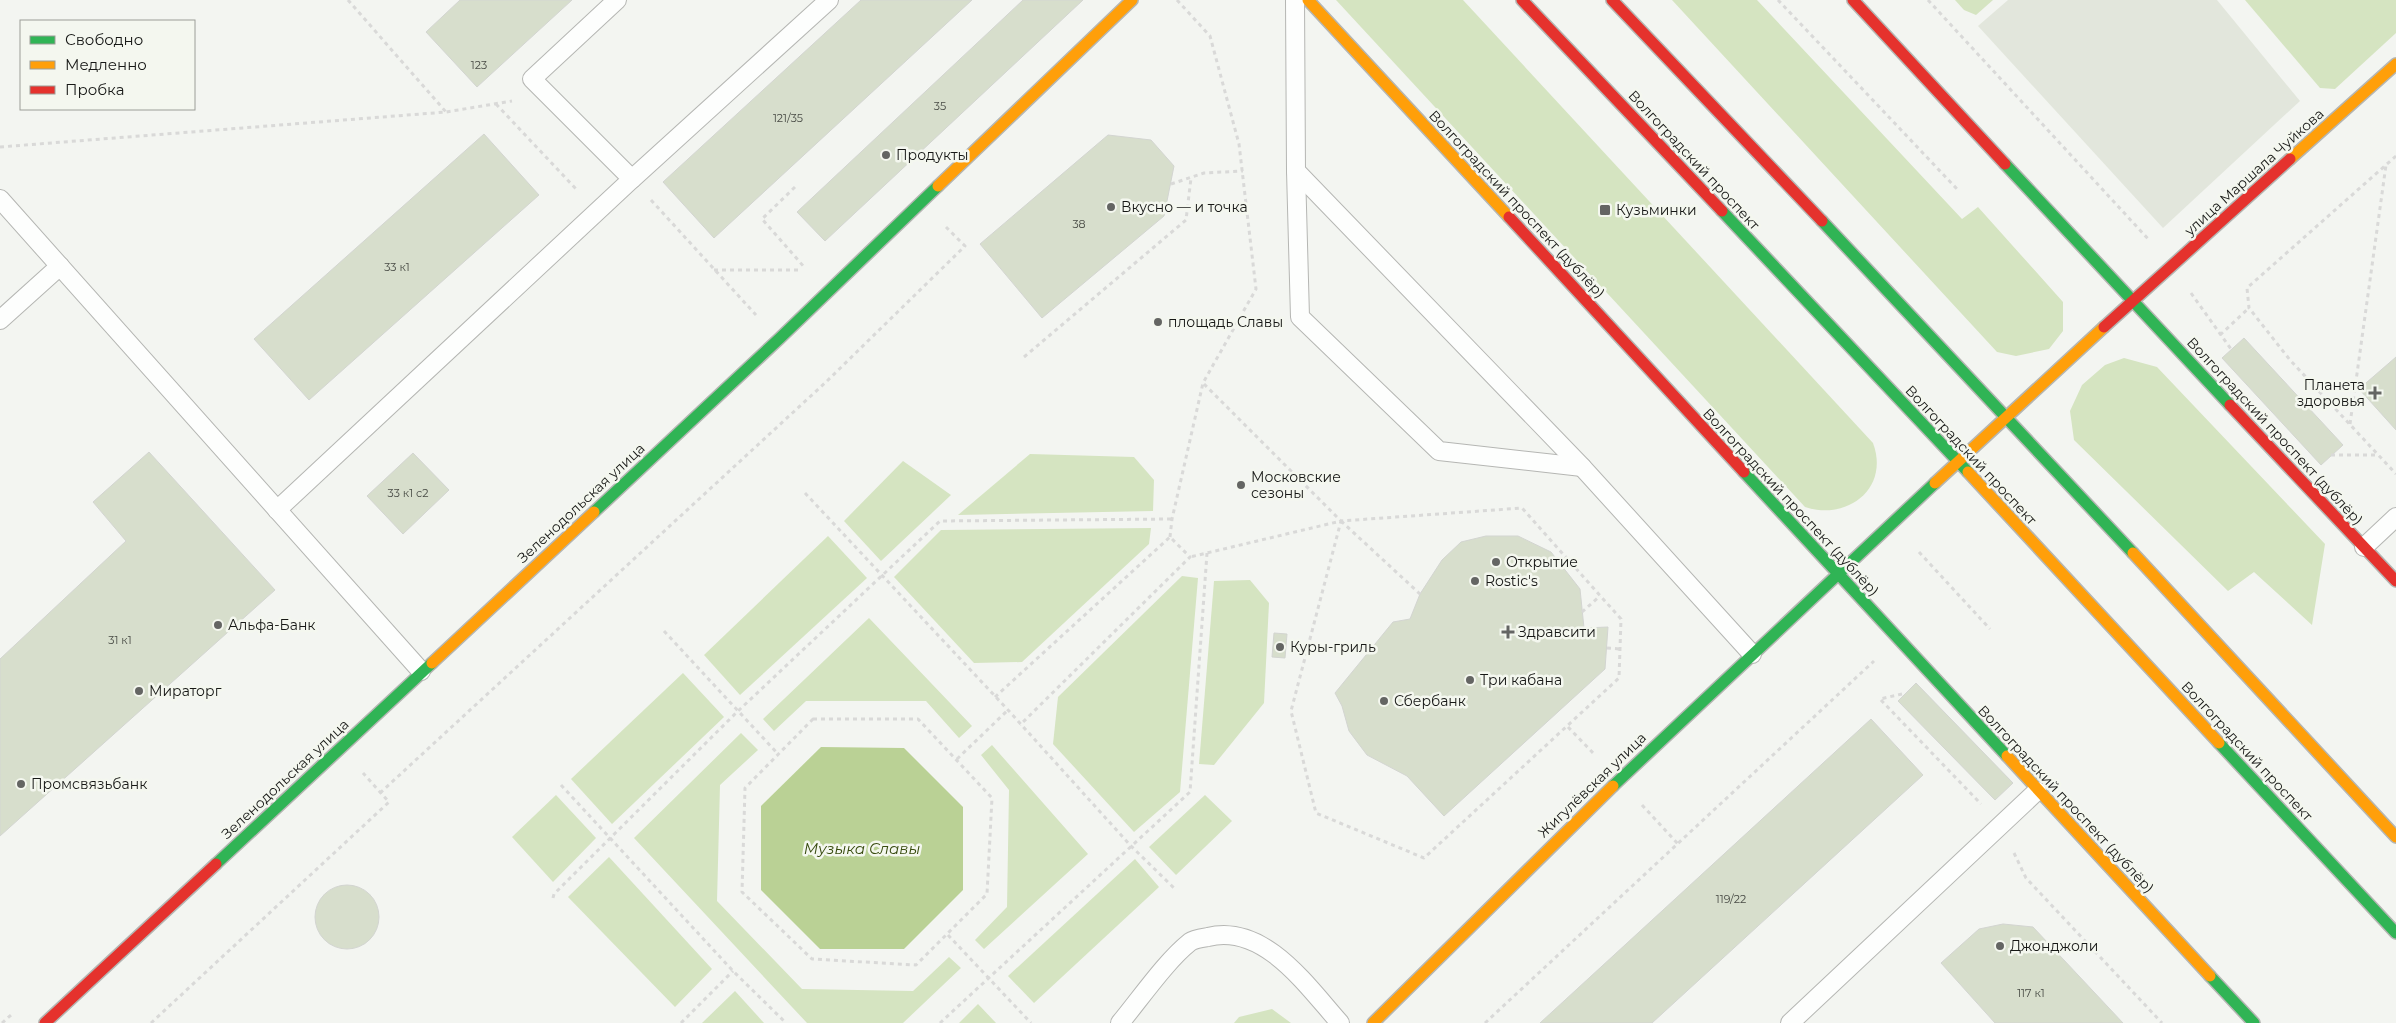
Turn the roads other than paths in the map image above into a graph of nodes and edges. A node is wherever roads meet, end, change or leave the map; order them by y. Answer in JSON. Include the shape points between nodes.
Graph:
{"nodes":[{"id":1,"x":618,"y":0,"type":"edge"},
{"id":2,"x":829,"y":0,"type":"edge"},
{"id":3,"x":1132,"y":0,"type":"edge"},
{"id":4,"x":1295,"y":0,"type":"edge"},
{"id":5,"x":1308,"y":0,"type":"edge"},
{"id":6,"x":1522,"y":0,"type":"edge"},
{"id":7,"x":1612,"y":0,"type":"edge"},
{"id":8,"x":1853,"y":0,"type":"edge"},
{"id":9,"x":2396,"y":64,"type":"edge"},
{"id":10,"x":1296,"y":171,"type":"junction"},
{"id":11,"x":632,"y":179,"type":"junction"},
{"id":12,"x":0,"y":199,"type":"edge"},
{"id":13,"x":60,"y":266,"type":"junction"},
{"id":14,"x":2132,"y":302,"type":"junction"},
{"id":15,"x":0,"y":320,"type":"edge"},
{"id":16,"x":2006,"y":416,"type":"junction"},
{"id":17,"x":1958,"y":462,"type":"junction"},
{"id":18,"x":1582,"y":467,"type":"junction"},
{"id":19,"x":277,"y":510,"type":"junction"},
{"id":20,"x":2396,"y":517,"type":"edge"},
{"id":21,"x":2364,"y":547,"type":"junction"},
{"id":22,"x":1838,"y":574,"type":"junction"},
{"id":23,"x":2396,"y":581,"type":"edge"},
{"id":24,"x":1752,"y":654,"type":"junction"},
{"id":25,"x":421,"y":671,"type":"junction"},
{"id":26,"x":2037,"y":791,"type":"junction"},
{"id":27,"x":2396,"y":837,"type":"edge"},
{"id":28,"x":2396,"y":933,"type":"edge"},
{"id":29,"x":45,"y":1023,"type":"edge"},
{"id":30,"x":1120,"y":1023,"type":"edge"},
{"id":31,"x":1340,"y":1023,"type":"edge"},
{"id":32,"x":1373,"y":1023,"type":"edge"},
{"id":33,"x":1790,"y":1023,"type":"edge"},
{"id":34,"x":2254,"y":1023,"type":"edge"}],
"edges":[{"from":1,"to":11,"type":"lane","via":[[532,79]]},
{"from":2,"to":11,"type":"lane"},
{"from":3,"to":25,"type":"street","name":"Зеленодольская улица","via":[[780,338]]},
{"from":4,"to":10,"type":"lane"},
{"from":5,"to":22,"type":"street","name":"Волгоградский проспект (дублёр)"},
{"from":6,"to":17,"type":"street","name":"Волгоградский проспект"},
{"from":7,"to":16,"type":"street"},
{"from":8,"to":14,"type":"street","name":"Волгоградский проспект (дублёр)"},
{"from":9,"to":14,"type":"street","name":"улица Маршала Чуйкова"},
{"from":10,"to":18,"type":"lane"},
{"from":10,"to":18,"type":"lane","via":[[1300,316],[1439,451]]},
{"from":11,"to":19,"type":"lane"},
{"from":12,"to":13,"type":"lane"},
{"from":13,"to":15,"type":"lane"},
{"from":13,"to":19,"type":"lane"},
{"from":14,"to":16,"type":"street","name":"улица Маршала Чуйкова"},
{"from":14,"to":21,"type":"street","name":"Волгоградский проспект (дублёр)"},
{"from":16,"to":17,"type":"street","name":"Жигулёвская улица"},
{"from":16,"to":27,"type":"street"},
{"from":17,"to":22,"type":"street","name":"Жигулёвская улица"},
{"from":17,"to":28,"type":"street","name":"Волгоградский проспект"},
{"from":18,"to":24,"type":"lane"},
{"from":19,"to":25,"type":"lane"},
{"from":20,"to":21,"type":"lane"},
{"from":21,"to":23,"type":"street","name":"Волгоградский проспект (дублёр)"},
{"from":22,"to":24,"type":"street","name":"Жигулёвская улица"},
{"from":22,"to":26,"type":"street","name":"Волгоградский проспект (дублёр)"},
{"from":24,"to":32,"type":"street","name":"Жигулёвская улица","via":[[1657,742]]},
{"from":25,"to":29,"type":"street","name":"Зеленодольская улица"},
{"from":26,"to":33,"type":"lane"},
{"from":26,"to":34,"type":"street","name":"Волгоградский проспект (дублёр)"},
{"from":30,"to":31,"type":"lane","via":[[1191,941],[1222,933],[1260,944],[1291,968]]}]}
